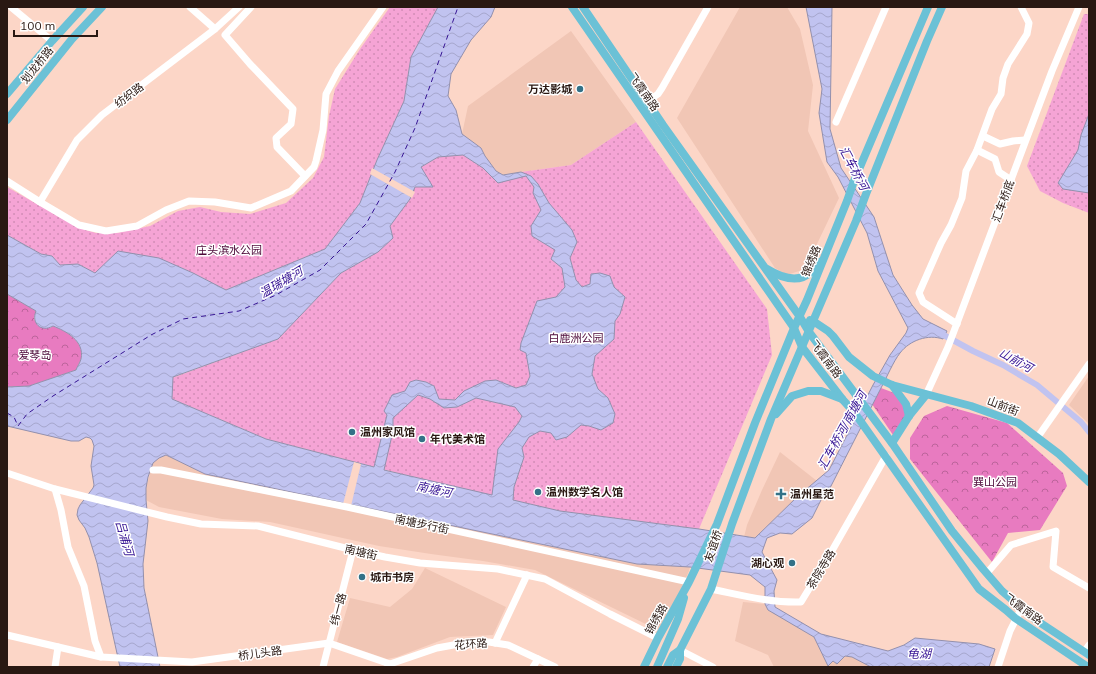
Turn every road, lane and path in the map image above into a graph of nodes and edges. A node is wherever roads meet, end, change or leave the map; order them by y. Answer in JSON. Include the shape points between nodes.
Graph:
{"nodes":[{"id":1,"x":11,"y":7,"type":"edge"},
{"id":2,"x":83,"y":7,"type":"edge"},
{"id":3,"x":102,"y":7,"type":"edge"},
{"id":4,"x":190,"y":7,"type":"edge"},
{"id":5,"x":239,"y":7,"type":"edge"},
{"id":6,"x":251,"y":7,"type":"edge"},
{"id":7,"x":383,"y":7,"type":"edge"},
{"id":8,"x":572,"y":7,"type":"edge"},
{"id":9,"x":583,"y":7,"type":"edge"},
{"id":10,"x":708,"y":7,"type":"edge"},
{"id":11,"x":886,"y":7,"type":"edge"},
{"id":12,"x":928,"y":7,"type":"edge"},
{"id":13,"x":942,"y":7,"type":"edge"},
{"id":14,"x":1021,"y":7,"type":"edge"},
{"id":15,"x":1079,"y":7,"type":"edge"},
{"id":16,"x":215,"y":29,"type":"junction"},
{"id":17,"x":52,"y":41,"type":"junction"},
{"id":18,"x":7,"y":94,"type":"edge"},
{"id":19,"x":644,"y":104,"type":"junction"},
{"id":20,"x":7,"y":120,"type":"edge"},
{"id":21,"x":836,"y":122,"type":"dead end"},
{"id":22,"x":983,"y":136,"type":"junction"},
{"id":23,"x":1025,"y":140,"type":"junction"},
{"id":24,"x":977,"y":150,"type":"junction"},
{"id":25,"x":305,"y":176,"type":"junction"},
{"id":26,"x":1010,"y":180,"type":"junction"},
{"id":27,"x":7,"y":181,"type":"edge"},
{"id":28,"x":40,"y":202,"type":"junction"},
{"id":29,"x":823,"y":259,"type":"junction"},
{"id":30,"x":764,"y":266,"type":"junction"},
{"id":31,"x":800,"y":317,"type":"junction"},
{"id":32,"x":814,"y":321,"type":"junction"},
{"id":33,"x":956,"y":327,"type":"junction"},
{"id":34,"x":794,"y":328,"type":"junction"},
{"id":35,"x":809,"y":332,"type":"junction"},
{"id":36,"x":802,"y":347,"type":"junction"},
{"id":37,"x":1089,"y":364,"type":"edge"},
{"id":38,"x":891,"y":384,"type":"junction"},
{"id":39,"x":926,"y":395,"type":"junction"},
{"id":40,"x":843,"y":400,"type":"junction"},
{"id":41,"x":908,"y":416,"type":"junction"},
{"id":42,"x":771,"y":419,"type":"junction"},
{"id":43,"x":1037,"y":438,"type":"junction"},
{"id":44,"x":892,"y":443,"type":"junction"},
{"id":45,"x":886,"y":456,"type":"junction"},
{"id":46,"x":153,"y":470,"type":"dead end"},
{"id":47,"x":7,"y":473,"type":"edge"},
{"id":48,"x":1089,"y":482,"type":"edge"},
{"id":49,"x":55,"y":489,"type":"junction"},
{"id":50,"x":717,"y":524,"type":"joint"},
{"id":51,"x":353,"y":550,"type":"junction"},
{"id":52,"x":695,"y":570,"type":"joint"},
{"id":53,"x":987,"y":573,"type":"junction"},
{"id":54,"x":526,"y":575,"type":"junction"},
{"id":55,"x":689,"y":582,"type":"junction"},
{"id":56,"x":1089,"y":588,"type":"edge"},
{"id":57,"x":711,"y":589,"type":"junction"},
{"id":58,"x":1022,"y":607,"type":"junction"},
{"id":59,"x":1015,"y":618,"type":"junction"},
{"id":60,"x":7,"y":635,"type":"edge"},
{"id":61,"x":658,"y":638,"type":"junction"},
{"id":62,"x":329,"y":643,"type":"junction"},
{"id":63,"x":495,"y":643,"type":"junction"},
{"id":64,"x":58,"y":648,"type":"junction"},
{"id":65,"x":680,"y":650,"type":"junction"},
{"id":66,"x":1087,"y":651,"type":"edge"},
{"id":67,"x":101,"y":657,"type":"junction"},
{"id":68,"x":538,"y":659,"type":"junction"},
{"id":69,"x":388,"y":665,"type":"edge"},
{"id":70,"x":55,"y":667,"type":"edge"},
{"id":71,"x":323,"y":667,"type":"edge"},
{"id":72,"x":533,"y":667,"type":"edge"},
{"id":73,"x":554,"y":667,"type":"edge"},
{"id":74,"x":644,"y":667,"type":"edge"},
{"id":75,"x":657,"y":667,"type":"edge"},
{"id":76,"x":667,"y":667,"type":"edge"},
{"id":77,"x":676,"y":667,"type":"edge"},
{"id":78,"x":713,"y":667,"type":"edge"},
{"id":79,"x":998,"y":667,"type":"edge"},
{"id":80,"x":1088,"y":667,"type":"edge"}],
"edges":[{"from":1,"to":17,"type":"street"},
{"from":2,"to":17,"type":"main road","name":"划龙桥路"},
{"from":3,"to":20,"type":"main road","name":"划龙桥路","via":[[72,39]]},
{"from":4,"to":16,"type":"street"},
{"from":5,"to":16,"type":"street","name":"纺织路"},
{"from":6,"to":25,"type":"street","via":[[225,35],[293,109],[292,124],[276,138],[277,147]]},
{"from":7,"to":25,"type":"street","via":[[338,71],[326,94],[323,130],[316,161]]},
{"from":8,"to":19,"type":"main road","name":"飞霞南路"},
{"from":9,"to":19,"type":"main road","name":"飞霞南路"},
{"from":10,"to":19,"type":"street","via":[[662,88]]},
{"from":11,"to":21,"type":"street"},
{"from":12,"to":29,"type":"main road","name":"锦绣路"},
{"from":13,"to":32,"type":"main road"},
{"from":14,"to":22,"type":"street","via":[[1029,22],[1027,34],[1008,64],[1001,94],[992,109]]},
{"from":15,"to":23,"type":"street","name":"汇车桥底"},
{"from":16,"to":28,"type":"street","name":"纺织路","via":[[102,115],[77,140]]},
{"from":17,"to":18,"type":"main road","name":"划龙桥路"},
{"from":19,"to":30,"type":"main road","name":"飞霞南路"},
{"from":19,"to":34,"type":"main road","name":"飞霞南路"},
{"from":22,"to":23,"type":"street","via":[[1000,144]]},
{"from":22,"to":24,"type":"street"},
{"from":23,"to":26,"type":"street","name":"汇车桥底"},
{"from":24,"to":26,"type":"street","via":[[995,159],[999,172]]},
{"from":24,"to":33,"type":"street","via":[[966,171],[962,198],[919,293],[923,302]]},
{"from":25,"to":28,"type":"street","via":[[290,191],[251,208],[189,201],[137,226],[106,231],[78,225]]},
{"from":26,"to":33,"type":"street","name":"汇车桥底"},
{"from":27,"to":28,"type":"street"},
{"from":29,"to":30,"type":"main road","via":[[810,273],[797,278],[781,276]]},
{"from":29,"to":31,"type":"main road","name":"锦绣路"},
{"from":30,"to":31,"type":"main road","name":"飞霞南路"},
{"from":31,"to":32,"type":"main road","name":"山前街"},
{"from":31,"to":34,"type":"main road","name":"锦绣路"},
{"from":31,"to":35,"type":"main road","name":"飞霞南路"},
{"from":32,"to":35,"type":"main road"},
{"from":32,"to":38,"type":"main road","name":"山前街","via":[[833,336],[849,357],[873,376]]},
{"from":33,"to":39,"type":"street","name":"汇车桥底"},
{"from":34,"to":36,"type":"main road","name":"飞霞南路"},
{"from":34,"to":50,"type":"main road","name":"锦绣路","via":[[754,423]]},
{"from":35,"to":36,"type":"main road"},
{"from":35,"to":44,"type":"main road","name":"飞霞南路"},
{"from":36,"to":40,"type":"main road","name":"飞霞南路"},
{"from":36,"to":42,"type":"main road"},
{"from":37,"to":43,"type":"street"},
{"from":38,"to":39,"type":"main road","name":"山前街"},
{"from":38,"to":41,"type":"main road","name":"山前街","via":[[906,404]]},
{"from":39,"to":41,"type":"main road"},
{"from":39,"to":43,"type":"main road","name":"山前街","via":[[972,406],[1018,424]]},
{"from":40,"to":42,"type":"main road","via":[[821,391],[808,391],[792,396]]},
{"from":40,"to":45,"type":"main road","name":"飞霞南路"},
{"from":41,"to":44,"type":"main road"},
{"from":42,"to":57,"type":"main road","name":"友谊桥"},
{"from":43,"to":48,"type":"main road","name":"山前街"},
{"from":44,"to":53,"type":"main road","name":"飞霞南路","via":[[952,531]]},
{"from":45,"to":57,"type":"street","name":"茶院寺路","via":[[801,602],[760,600]]},
{"from":45,"to":59,"type":"main road","name":"飞霞南路","via":[[979,589]]},
{"from":46,"to":55,"type":"street","name":"南塘步行街","via":[[347,507]]},
{"from":47,"to":49,"type":"street","name":"南塘街"},
{"from":49,"to":51,"type":"street","name":"南塘街","via":[[201,524],[258,526]]},
{"from":49,"to":67,"type":"street","via":[[68,547],[84,586],[95,641]]},
{"from":50,"to":52,"type":"main road","name":"友谊桥"},
{"from":51,"to":54,"type":"street","name":"南塘街","via":[[420,563],[498,569]]},
{"from":51,"to":62,"type":"street","name":"纬一路"},
{"from":52,"to":55,"type":"main road","name":"锦绣路"},
{"from":53,"to":56,"type":"street","via":[[1011,545],[1056,531],[1053,567]]},
{"from":53,"to":58,"type":"main road","name":"飞霞南路","via":[[1002,591]]},
{"from":54,"to":61,"type":"street","name":"南塘街","via":[[545,579]]},
{"from":54,"to":63,"type":"street"},
{"from":55,"to":61,"type":"main road","name":"锦绣路"},
{"from":55,"to":75,"type":"main road","name":"锦绣路","via":[[678,619]]},
{"from":57,"to":65,"type":"main road"},
{"from":58,"to":59,"type":"street"},
{"from":58,"to":66,"type":"main road","name":"飞霞南路","via":[[1036,620]]},
{"from":59,"to":79,"type":"street"},
{"from":59,"to":80,"type":"main road","name":"飞霞南路"},
{"from":60,"to":64,"type":"street"},
{"from":61,"to":74,"type":"main road","name":"锦绣路"},
{"from":62,"to":67,"type":"street","name":"桥儿头路","via":[[192,662]]},
{"from":62,"to":69,"type":"street"},
{"from":62,"to":71,"type":"street","name":"纬一路"},
{"from":63,"to":68,"type":"street","name":"花环路","via":[[508,645]]},
{"from":63,"to":69,"type":"street","name":"花环路","via":[[470,642],[437,648]]},
{"from":64,"to":67,"type":"street"},
{"from":64,"to":70,"type":"street"},
{"from":65,"to":76,"type":"main road","via":[[673,655]]},
{"from":65,"to":77,"type":"main road","via":[[680,659]]},
{"from":65,"to":78,"type":"street"},
{"from":68,"to":72,"type":"street"},
{"from":68,"to":73,"type":"street","name":"花环路"}]}
